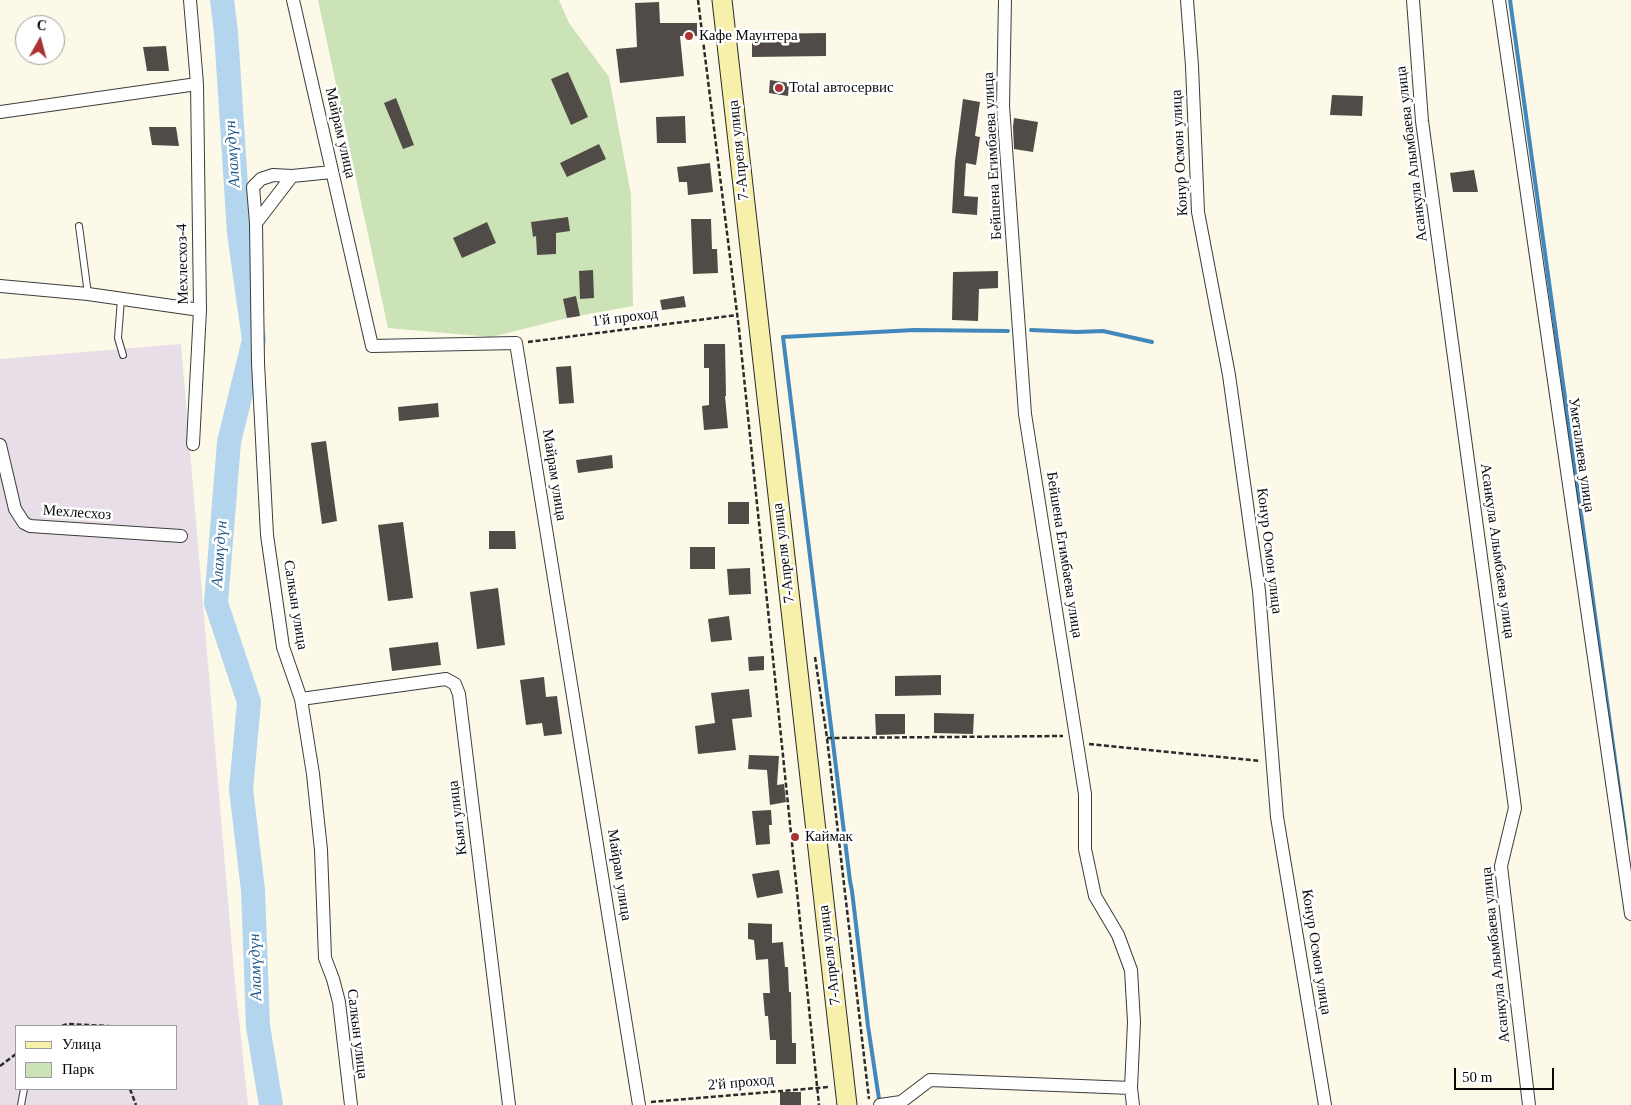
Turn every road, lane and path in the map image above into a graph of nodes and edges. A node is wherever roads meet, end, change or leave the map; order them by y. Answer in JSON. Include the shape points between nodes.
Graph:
{"nodes":[{"id":1,"x":190,"y":0,"type":"edge"},
{"id":2,"x":293,"y":0,"type":"edge"},
{"id":3,"x":698,"y":0,"type":"edge"},
{"id":4,"x":722,"y":0,"type":"edge"},
{"id":5,"x":1005,"y":0,"type":"edge"},
{"id":6,"x":1187,"y":0,"type":"edge"},
{"id":7,"x":1413,"y":0,"type":"edge"},
{"id":8,"x":1499,"y":0,"type":"edge"},
{"id":9,"x":197,"y":84,"type":"junction"},
{"id":10,"x":0,"y":112,"type":"edge"},
{"id":11,"x":332,"y":172,"type":"junction"},
{"id":12,"x":292,"y":176,"type":"junction"},
{"id":13,"x":256,"y":222,"type":"junction"},
{"id":14,"x":78,"y":226,"type":"dead end"},
{"id":15,"x":0,"y":286,"type":"edge"},
{"id":16,"x":88,"y":294,"type":"junction"},
{"id":17,"x":120,"y":299,"type":"junction"},
{"id":18,"x":200,"y":310,"type":"junction"},
{"id":19,"x":737,"y":314,"type":"junction"},
{"id":20,"x":516,"y":343,"type":"junction"},
{"id":21,"x":123,"y":355,"type":"dead end"},
{"id":22,"x":193,"y":444,"type":"dead end"},
{"id":23,"x":0,"y":445,"type":"edge"},
{"id":24,"x":182,"y":536,"type":"dead end"},
{"id":25,"x":815,"y":657,"type":"dead end"},
{"id":26,"x":301,"y":699,"type":"junction"},
{"id":27,"x":826,"y":738,"type":"junction"},
{"id":28,"x":1077,"y":740,"type":"junction"},
{"id":29,"x":1273,"y":763,"type":"junction"},
{"id":30,"x":1631,"y":914,"type":"edge"},
{"id":31,"x":64,"y":1025,"type":"edge"},
{"id":32,"x":88,"y":1025,"type":"edge"},
{"id":33,"x":15,"y":1055,"type":"edge"},
{"id":34,"x":0,"y":1066,"type":"edge"},
{"id":35,"x":817,"y":1088,"type":"junction"},
{"id":36,"x":1131,"y":1088,"type":"junction"},
{"id":37,"x":24,"y":1090,"type":"edge"},
{"id":38,"x":130,"y":1090,"type":"edge"},
{"id":39,"x":846,"y":1096,"type":"edge"},
{"id":40,"x":639,"y":1104,"type":"edge"},
{"id":41,"x":21,"y":1105,"type":"edge"},
{"id":42,"x":136,"y":1105,"type":"edge"},
{"id":43,"x":351,"y":1105,"type":"edge"},
{"id":44,"x":509,"y":1105,"type":"edge"},
{"id":45,"x":820,"y":1105,"type":"edge"},
{"id":46,"x":869,"y":1105,"type":"edge"},
{"id":47,"x":880,"y":1105,"type":"edge"},
{"id":48,"x":1134,"y":1105,"type":"edge"},
{"id":49,"x":1325,"y":1105,"type":"edge"},
{"id":50,"x":1529,"y":1105,"type":"edge"}],
"edges":[{"from":1,"to":9,"type":"street","name":"Мехлесхоз-4"},
{"from":2,"to":11,"type":"street","name":"Майрам улица"},
{"from":3,"to":19,"type":"path"},
{"from":4,"to":39,"type":"main road","name":"7-Апреля улица"},
{"from":5,"to":28,"type":"street","name":"Бейшена Егимбаева улица","via":[[1003,106],[1025,414]]},
{"from":6,"to":29,"type":"street","name":"Конур Осмон улица","via":[[1198,212],[1229,375],[1260,591]]},
{"from":7,"to":50,"type":"street","name":"Асанкула Алымбаева улица","via":[[1422,121],[1515,808],[1501,866]]},
{"from":8,"to":30,"type":"street","name":"Уметалиева улица"},
{"from":9,"to":10,"type":"street"},
{"from":9,"to":18,"type":"street","name":"Мехлесхоз-4"},
{"from":11,"to":12,"type":"street","name":"Салкын улица"},
{"from":11,"to":20,"type":"street","name":"Майрам улица","via":[[372,346]]},
{"from":12,"to":13,"type":"street"},
{"from":12,"to":13,"type":"street","name":"Салкын улица","via":[[273,175],[261,179],[253,187]]},
{"from":13,"to":26,"type":"street","name":"Салкын улица","via":[[258,363],[268,535],[283,647]]},
{"from":14,"to":16,"type":"lane"},
{"from":15,"to":16,"type":"street"},
{"from":16,"to":17,"type":"street"},
{"from":17,"to":18,"type":"street"},
{"from":17,"to":21,"type":"lane","via":[[118,338]]},
{"from":18,"to":22,"type":"street","name":"Мехлесхоз-4"},
{"from":19,"to":20,"type":"path","name":"1'й проход"},
{"from":19,"to":35,"type":"path"},
{"from":20,"to":40,"type":"street","name":"Майрам улица"},
{"from":23,"to":24,"type":"street","name":"Мехлесхоз","via":[[15,509],[24,523]]},
{"from":25,"to":27,"type":"path"},
{"from":26,"to":43,"type":"street","name":"Салкын улица","via":[[318,809],[325,958],[339,1002]]},
{"from":26,"to":44,"type":"street","name":"Кыял улица","via":[[446,679],[456,684]]},
{"from":27,"to":28,"type":"path"},
{"from":27,"to":46,"type":"path"},
{"from":28,"to":29,"type":"path"},
{"from":28,"to":36,"type":"street","name":"Бейшена Егимбаева улица","via":[[1085,794],[1085,849],[1094,896],[1118,935],[1131,970],[1134,1022]]},
{"from":29,"to":49,"type":"street","name":"Конур Осмон улица","via":[[1277,817]]},
{"from":31,"to":32,"type":"path"},
{"from":33,"to":34,"type":"path"},
{"from":35,"to":39,"type":"path","name":"2'й проход"},
{"from":35,"to":40,"type":"path","name":"2'й проход"},
{"from":35,"to":45,"type":"path"},
{"from":36,"to":47,"type":"street","via":[[930,1080],[902,1102]]},
{"from":36,"to":48,"type":"street","name":"Бейшена Егимбаева улица"},
{"from":37,"to":41,"type":"lane"},
{"from":38,"to":42,"type":"path"}]}
